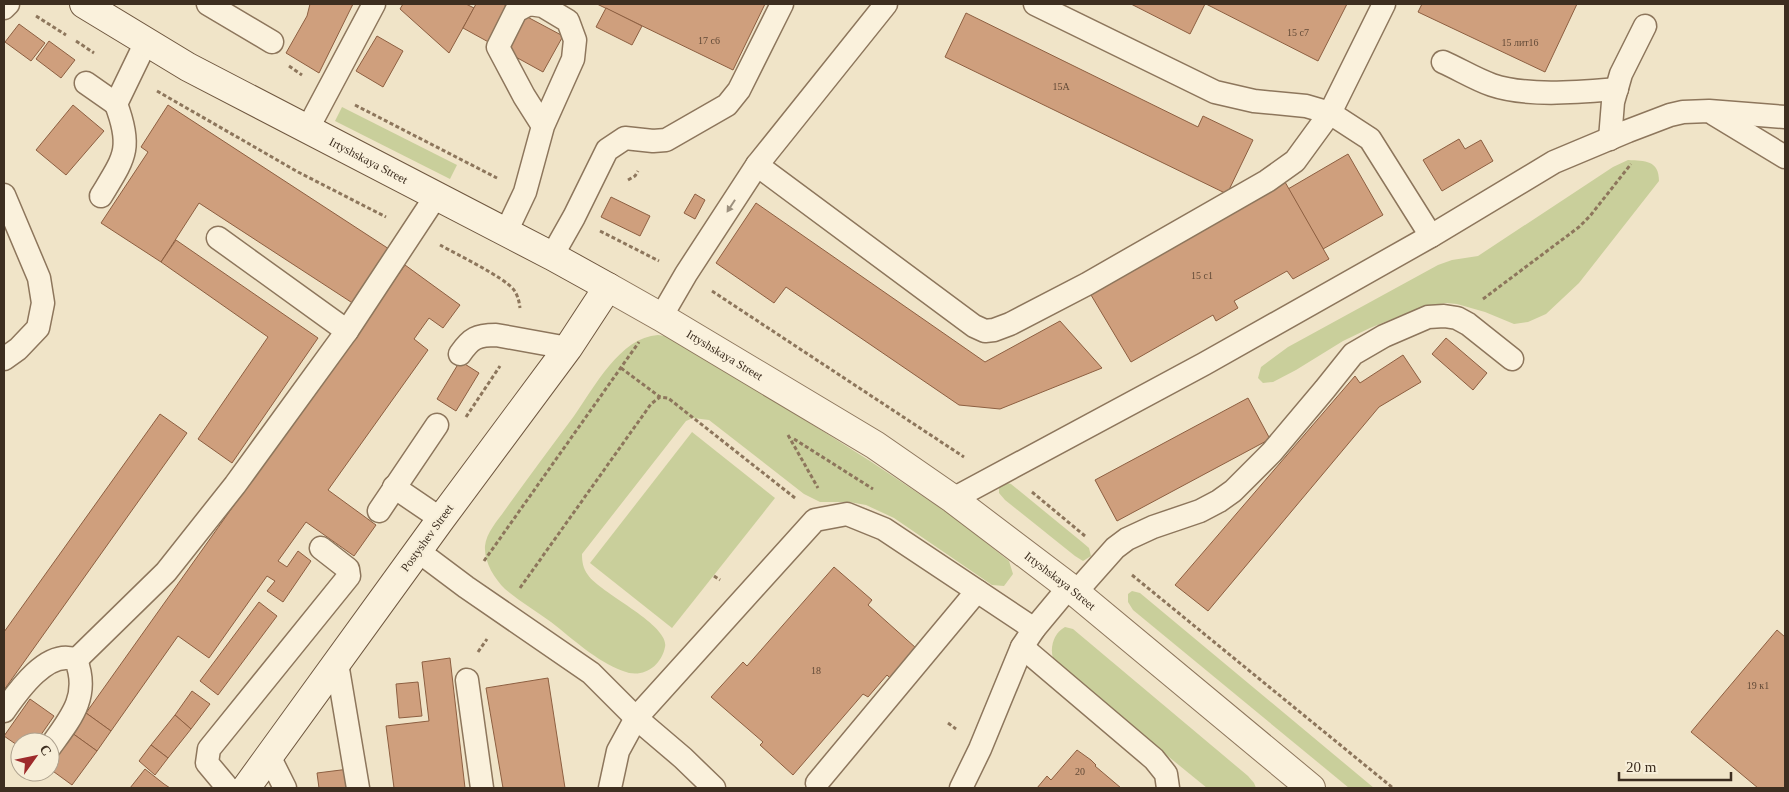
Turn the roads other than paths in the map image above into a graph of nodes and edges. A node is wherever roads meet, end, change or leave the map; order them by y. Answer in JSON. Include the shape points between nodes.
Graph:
{"nodes":[{"id":1,"x":8,"y":4,"type":"edge"},
{"id":2,"x":84,"y":4,"type":"edge"},
{"id":3,"x":208,"y":4,"type":"edge"},
{"id":4,"x":374,"y":4,"type":"edge"},
{"id":5,"x":782,"y":4,"type":"edge"},
{"id":6,"x":886,"y":4,"type":"edge"},
{"id":7,"x":1035,"y":4,"type":"edge"},
{"id":8,"x":1384,"y":4,"type":"edge"},
{"id":9,"x":4,"y":8,"type":"edge"},
{"id":10,"x":1646,"y":26,"type":"dead end"},
{"id":11,"x":146,"y":42,"type":"junction"},
{"id":12,"x":272,"y":42,"type":"dead end"},
{"id":13,"x":1443,"y":62,"type":"dead end"},
{"id":14,"x":86,"y":83,"type":"dead end"},
{"id":15,"x":1617,"y":89,"type":"junction"},
{"id":16,"x":116,"y":104,"type":"junction"},
{"id":17,"x":1708,"y":111,"type":"junction"},
{"id":18,"x":1330,"y":113,"type":"junction"},
{"id":19,"x":1785,"y":117,"type":"edge"},
{"id":20,"x":543,"y":126,"type":"junction"},
{"id":21,"x":308,"y":130,"type":"junction"},
{"id":22,"x":1610,"y":139,"type":"junction"},
{"id":23,"x":1785,"y":157,"type":"edge"},
{"id":24,"x":757,"y":165,"type":"junction"},
{"id":25,"x":4,"y":195,"type":"edge"},
{"id":26,"x":100,"y":196,"type":"dead end"},
{"id":27,"x":436,"y":196,"type":"junction"},
{"id":28,"x":506,"y":232,"type":"junction"},
{"id":29,"x":1431,"y":236,"type":"junction"},
{"id":30,"x":218,"y":238,"type":"dead end"},
{"id":31,"x":552,"y":256,"type":"junction"},
{"id":32,"x":608,"y":287,"type":"junction"},
{"id":33,"x":660,"y":316,"type":"junction"},
{"id":34,"x":347,"y":331,"type":"junction"},
{"id":35,"x":568,"y":348,"type":"junction"},
{"id":36,"x":460,"y":354,"type":"dead end"},
{"id":37,"x":4,"y":359,"type":"edge"},
{"id":38,"x":1512,"y":359,"type":"dead end"},
{"id":39,"x":437,"y":425,"type":"dead end"},
{"id":40,"x":394,"y":487,"type":"junction"},
{"id":41,"x":953,"y":498,"type":"junction"},
{"id":42,"x":379,"y":511,"type":"dead end"},
{"id":43,"x":441,"y":519,"type":"junction"},
{"id":44,"x":321,"y":548,"type":"dead end"},
{"id":45,"x":418,"y":551,"type":"junction"},
{"id":46,"x":1072,"y":590,"type":"junction"},
{"id":47,"x":977,"y":591,"type":"junction"},
{"id":48,"x":1028,"y":638,"type":"junction"},
{"id":49,"x":76,"y":660,"type":"junction"},
{"id":50,"x":338,"y":663,"type":"junction"},
{"id":51,"x":467,"y":680,"type":"road end"},
{"id":52,"x":4,"y":711,"type":"edge"},
{"id":53,"x":636,"y":718,"type":"junction"},
{"id":54,"x":60,"y":734,"type":"edge"},
{"id":55,"x":269,"y":756,"type":"junction"},
{"id":56,"x":817,"y":783,"type":"dead end"},
{"id":57,"x":228,"y":788,"type":"edge"},
{"id":58,"x":246,"y":788,"type":"edge"},
{"id":59,"x":285,"y":788,"type":"edge"},
{"id":60,"x":358,"y":788,"type":"edge"},
{"id":61,"x":482,"y":788,"type":"edge"},
{"id":62,"x":610,"y":788,"type":"edge"},
{"id":63,"x":714,"y":788,"type":"edge"},
{"id":64,"x":961,"y":788,"type":"edge"},
{"id":65,"x":1168,"y":788,"type":"edge"},
{"id":66,"x":1311,"y":788,"type":"edge"}],
"edges":[{"from":1,"to":9,"type":"lane"},
{"from":2,"to":11,"type":"main road","name":"Irtyshskaya Street"},
{"from":3,"to":12,"type":"lane"},
{"from":4,"to":21,"type":"lane"},
{"from":5,"to":31,"type":"lane","via":[[740,90],[727,105],[666,140],[625,138],[607,150]]},
{"from":6,"to":24,"type":"lane"},
{"from":7,"to":18,"type":"lane","via":[[1216,92],[1254,102],[1306,106]]},
{"from":8,"to":18,"type":"lane"},
{"from":10,"to":15,"type":"lane","via":[[1621,74]]},
{"from":11,"to":16,"type":"lane"},
{"from":11,"to":21,"type":"main road","name":"Irtyshskaya Street"},
{"from":13,"to":15,"type":"lane","via":[[1504,88],[1544,92]]},
{"from":14,"to":16,"type":"lane"},
{"from":15,"to":22,"type":"lane"},
{"from":16,"to":26,"type":"lane","via":[[123,122],[125,145],[122,160]]},
{"from":17,"to":19,"type":"lane"},
{"from":17,"to":22,"type":"lane","via":[[1670,115]]},
{"from":17,"to":23,"type":"lane"},
{"from":18,"to":24,"type":"lane","via":[[1294,161],[1267,181],[1087,284],[1010,324],[985,331]]},
{"from":18,"to":29,"type":"lane","via":[[1370,139]]},
{"from":20,"to":20,"type":"lane","via":[[573,59],[575,40],[568,21],[543,6],[529,4],[516,11],[498,47]]},
{"from":20,"to":28,"type":"lane","via":[[525,192]]},
{"from":21,"to":27,"type":"main road","name":"Irtyshskaya Street"},
{"from":22,"to":29,"type":"lane","via":[[1554,162]]},
{"from":24,"to":33,"type":"lane","one_way":true},
{"from":25,"to":37,"type":"lane","via":[[39,278],[43,303],[38,328]]},
{"from":27,"to":28,"type":"main road","name":"Irtyshskaya Street"},
{"from":27,"to":34,"type":"lane"},
{"from":28,"to":31,"type":"main road","name":"Irtyshskaya Street"},
{"from":29,"to":41,"type":"lane","via":[[1204,364]]},
{"from":30,"to":34,"type":"lane"},
{"from":31,"to":32,"type":"main road","name":"Irtyshskaya Street"},
{"from":32,"to":33,"type":"main road","name":"Irtyshskaya Street"},
{"from":32,"to":35,"type":"main road","name":"Postyshev Street"},
{"from":33,"to":41,"type":"main road","name":"Irtyshskaya Street","via":[[875,445]]},
{"from":34,"to":49,"type":"lane","via":[[235,485],[166,572]]},
{"from":35,"to":36,"type":"lane","via":[[485,335],[470,341]]},
{"from":35,"to":43,"type":"main road","name":"Postyshev Street"},
{"from":38,"to":46,"type":"lane","via":[[1457,318],[1428,317],[1384,336],[1353,354],[1272,452],[1233,491],[1200,510],[1127,539]]},
{"from":39,"to":40,"type":"lane"},
{"from":40,"to":42,"type":"lane"},
{"from":40,"to":43,"type":"lane"},
{"from":41,"to":46,"type":"main road","name":"Irtyshskaya Street"},
{"from":43,"to":45,"type":"main road","name":"Postyshev Street"},
{"from":44,"to":57,"type":"lane","via":[[348,569],[349,576],[209,749],[207,764]]},
{"from":45,"to":50,"type":"main road","name":"Postyshev Street"},
{"from":45,"to":53,"type":"lane","via":[[591,673]]},
{"from":46,"to":48,"type":"lane"},
{"from":46,"to":66,"type":"main road","name":"Irtyshskaya Street"},
{"from":47,"to":48,"type":"lane"},
{"from":47,"to":53,"type":"lane","via":[[884,529],[847,514],[814,520]]},
{"from":47,"to":56,"type":"lane"},
{"from":48,"to":64,"type":"lane"},
{"from":48,"to":65,"type":"lane","via":[[1148,753],[1166,774]]},
{"from":49,"to":52,"type":"lane","via":[[64,657],[45,665],[21,688]]},
{"from":49,"to":54,"type":"lane","via":[[81,673],[81,696]]},
{"from":50,"to":55,"type":"main road","name":"Postyshev Street"},
{"from":50,"to":60,"type":"lane"},
{"from":51,"to":61,"type":"lane"},
{"from":53,"to":62,"type":"lane","via":[[618,751]]},
{"from":53,"to":63,"type":"lane"},
{"from":55,"to":58,"type":"main road","name":"Postyshev Street"},
{"from":55,"to":59,"type":"lane"}]}
